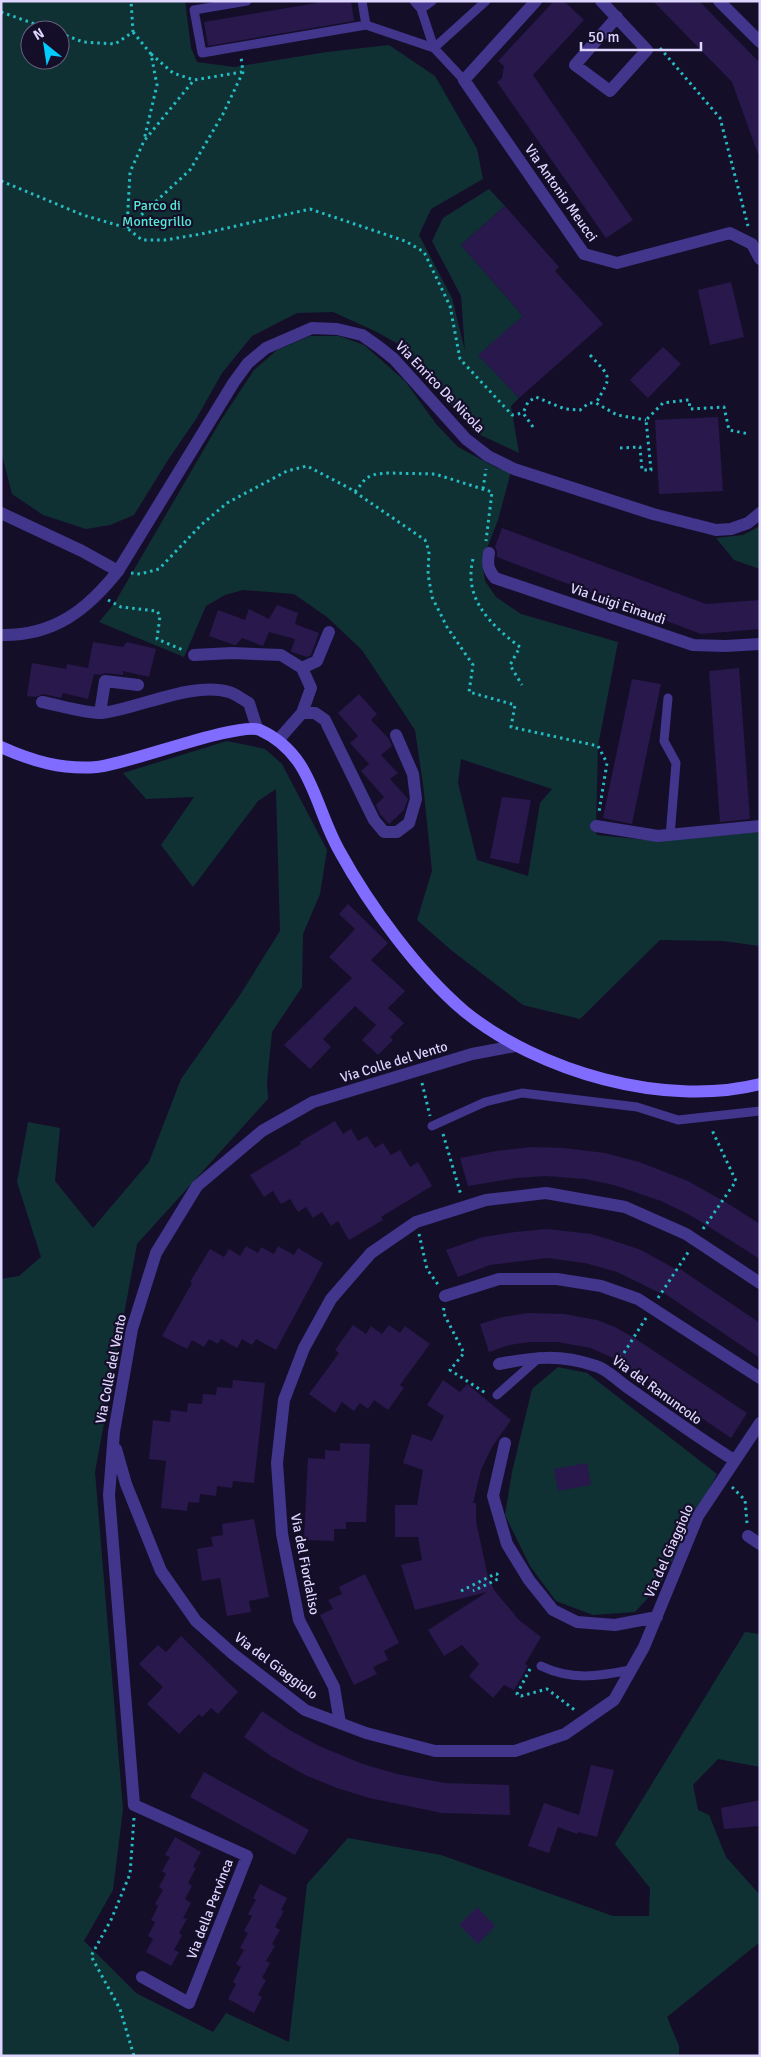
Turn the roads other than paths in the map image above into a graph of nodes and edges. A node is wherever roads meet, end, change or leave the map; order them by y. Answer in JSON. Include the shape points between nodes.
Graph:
{"nodes":[{"id":1,"x":247,"y":1,"type":"edge"},
{"id":2,"x":362,"y":1,"type":"edge"},
{"id":3,"x":414,"y":1,"type":"edge"},
{"id":4,"x":432,"y":1,"type":"edge"},
{"id":5,"x":486,"y":1,"type":"edge"},
{"id":6,"x":536,"y":1,"type":"edge"},
{"id":7,"x":601,"y":1,"type":"edge"},
{"id":8,"x":719,"y":1,"type":"edge"},
{"id":9,"x":420,"y":5,"type":"edge"},
{"id":10,"x":618,"y":17,"type":"junction"},
{"id":11,"x":366,"y":25,"type":"junction"},
{"id":12,"x":760,"y":42,"type":"edge"},
{"id":13,"x":434,"y":48,"type":"junction"},
{"id":14,"x":464,"y":80,"type":"junction"},
{"id":15,"x":760,"y":259,"type":"edge"},
{"id":16,"x":1,"y":513,"type":"edge"},
{"id":17,"x":760,"y":513,"type":"edge"},
{"id":18,"x":489,"y":553,"type":"road end"},
{"id":19,"x":118,"y":572,"type":"junction"},
{"id":20,"x":329,"y":632,"type":"dead end"},
{"id":21,"x":1,"y":635,"type":"edge"},
{"id":22,"x":760,"y":644,"type":"edge"},
{"id":23,"x":194,"y":655,"type":"road end"},
{"id":24,"x":302,"y":668,"type":"junction"},
{"id":25,"x":138,"y":685,"type":"dead end"},
{"id":26,"x":668,"y":698,"type":"dead end"},
{"id":27,"x":42,"y":702,"type":"dead end"},
{"id":28,"x":100,"y":713,"type":"junction"},
{"id":29,"x":302,"y":713,"type":"junction"},
{"id":30,"x":257,"y":728,"type":"junction"},
{"id":31,"x":396,"y":735,"type":"dead end"},
{"id":32,"x":279,"y":739,"type":"junction"},
{"id":33,"x":1,"y":747,"type":"edge"},
{"id":34,"x":596,"y":826,"type":"road end"},
{"id":35,"x":760,"y":826,"type":"edge"},
{"id":36,"x":670,"y":836,"type":"junction"},
{"id":37,"x":515,"y":1046,"type":"junction"},
{"id":38,"x":760,"y":1084,"type":"edge"},
{"id":39,"x":760,"y":1111,"type":"edge"},
{"id":40,"x":432,"y":1126,"type":"road end"},
{"id":41,"x":760,"y":1283,"type":"edge"},
{"id":42,"x":445,"y":1296,"type":"road end"},
{"id":43,"x":540,"y":1357,"type":"junction"},
{"id":44,"x":499,"y":1364,"type":"dead end"},
{"id":45,"x":760,"y":1378,"type":"edge"},
{"id":46,"x":493,"y":1395,"type":"road end"},
{"id":47,"x":760,"y":1424,"type":"edge"},
{"id":48,"x":114,"y":1439,"type":"junction"},
{"id":49,"x":505,"y":1443,"type":"dead end"},
{"id":50,"x":734,"y":1460,"type":"junction"},
{"id":51,"x":748,"y":1536,"type":"road end"},
{"id":52,"x":760,"y":1544,"type":"edge"},
{"id":53,"x":657,"y":1617,"type":"junction"},
{"id":54,"x":541,"y":1666,"type":"dead end"},
{"id":55,"x":631,"y":1670,"type":"junction"},
{"id":56,"x":340,"y":1723,"type":"junction"},
{"id":57,"x":134,"y":1805,"type":"joint"},
{"id":58,"x":142,"y":1977,"type":"dead end"}],
"edges":[{"from":1,"to":11,"type":"lane","via":[[194,10],[202,53]]},
{"from":2,"to":11,"type":"lane"},
{"from":3,"to":9,"type":"lane"},
{"from":4,"to":9,"type":"lane"},
{"from":5,"to":13,"type":"lane"},
{"from":6,"to":14,"type":"street"},
{"from":7,"to":10,"type":"street"},
{"from":8,"to":12,"type":"street"},
{"from":9,"to":13,"type":"lane"},
{"from":10,"to":10,"type":"street","via":[[576,65],[610,91],[646,50]]},
{"from":11,"to":13,"type":"lane"},
{"from":13,"to":14,"type":"lane"},
{"from":14,"to":15,"type":"street","name":"Via Antonio Meucci","via":[[584,254],[617,263],[730,233],[752,244]]},
{"from":16,"to":19,"type":"street","via":[[82,551]]},
{"from":17,"to":19,"type":"street","name":"Via Enrico De Nicola","via":[[748,523],[716,530],[653,514],[514,469],[488,456],[466,439],[394,359],[368,339],[337,329],[312,328],[266,348],[248,363]]},
{"from":18,"to":22,"type":"street","name":"Via Luigi Einaudi","via":[[490,572],[495,578],[674,639],[692,645]]},
{"from":19,"to":21,"type":"street","name":"Via Enrico De Nicola","via":[[99,595],[76,614],[41,630]]},
{"from":20,"to":24,"type":"street","via":[[317,661]]},
{"from":23,"to":24,"type":"street","via":[[281,655]]},
{"from":24,"to":29,"type":"street","via":[[311,688]]},
{"from":25,"to":28,"type":"street","via":[[106,681]]},
{"from":26,"to":36,"type":"lane","via":[[664,741],[676,763]]},
{"from":27,"to":28,"type":"street"},
{"from":28,"to":30,"type":"street","via":[[131,708],[184,692],[221,691],[230,692],[249,703]]},
{"from":29,"to":31,"type":"street","via":[[315,713],[325,720],[374,820],[384,832],[396,832],[410,824],[416,799],[413,774]]},
{"from":29,"to":32,"type":"street"},
{"from":30,"to":32,"type":"main road"},
{"from":30,"to":33,"type":"main road","via":[[214,735],[122,763],[96,767],[69,767],[32,760]]},
{"from":32,"to":37,"type":"main road","via":[[299,760],[338,850],[393,932],[431,980],[465,1011]]},
{"from":34,"to":36,"type":"street"},
{"from":35,"to":36,"type":"street"},
{"from":37,"to":38,"type":"main road","via":[[576,1071],[621,1084],[679,1092],[740,1089]]},
{"from":37,"to":48,"type":"street","name":"Via Colle del Vento","via":[[472,1054],[313,1102],[262,1131],[196,1186],[156,1253],[132,1329]]},
{"from":39,"to":40,"type":"lane","via":[[678,1120],[637,1107],[522,1093],[485,1102]]},
{"from":41,"to":56,"type":"street","name":"Via del Fiordaliso","via":[[686,1234],[625,1207],[546,1193],[486,1200],[416,1222],[371,1252],[331,1299],[304,1348],[284,1400],[277,1463],[282,1534],[299,1620],[334,1687]]},
{"from":42,"to":45,"type":"street","via":[[500,1279],[557,1279],[601,1286],[638,1299]]},
{"from":43,"to":44,"type":"street","name":"Via del Ranuncolo"},
{"from":43,"to":46,"type":"lane"},
{"from":43,"to":50,"type":"street","name":"Via del Ranuncolo","via":[[598,1366],[690,1433]]},
{"from":47,"to":50,"type":"street","name":"Via del Giaggiolo"},
{"from":48,"to":56,"type":"street","name":"Via del Giaggiolo","via":[[126,1484],[161,1571],[196,1621],[306,1710]]},
{"from":48,"to":57,"type":"street","name":"Via Colle del Vento","via":[[109,1495]]},
{"from":49,"to":53,"type":"street","name":"Via del Giaggiolo","via":[[493,1496],[507,1544],[529,1580],[553,1610],[577,1622],[615,1625]]},
{"from":50,"to":53,"type":"street","name":"Via del Giaggiolo","via":[[698,1516]]},
{"from":51,"to":52,"type":"street"},
{"from":53,"to":55,"type":"street","name":"Via del Giaggiolo"},
{"from":54,"to":55,"type":"lane","via":[[558,1674],[595,1677]]},
{"from":55,"to":56,"type":"street","name":"Via del Giaggiolo","via":[[614,1700],[565,1734],[515,1751],[435,1751],[366,1734]]},
{"from":57,"to":58,"type":"street","name":"Via della Pervinca","via":[[246,1856],[189,2003]]}]}
